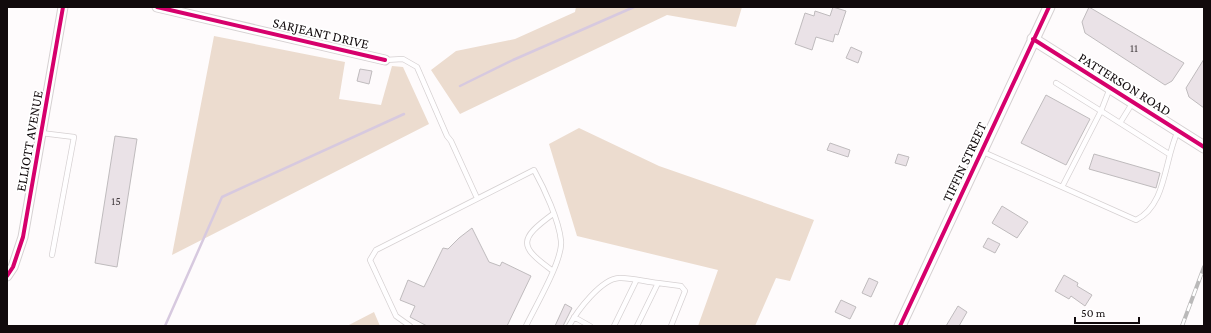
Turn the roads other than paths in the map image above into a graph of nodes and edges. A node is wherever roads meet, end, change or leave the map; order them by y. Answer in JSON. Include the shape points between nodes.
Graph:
{"nodes":[{"id":1,"x":63,"y":7,"type":"edge"},
{"id":2,"x":158,"y":7,"type":"edge"},
{"id":3,"x":1049,"y":7,"type":"edge"},
{"id":4,"x":1033,"y":39,"type":"junction"},
{"id":5,"x":386,"y":60,"type":"joint"},
{"id":6,"x":1056,"y":83,"type":"dead end"},
{"id":7,"x":1110,"y":88,"type":"junction"},
{"id":8,"x":1133,"y":102,"type":"junction"},
{"id":9,"x":1101,"y":111,"type":"junction"},
{"id":10,"x":1120,"y":123,"type":"junction"},
{"id":11,"x":1178,"y":131,"type":"junction"},
{"id":12,"x":41,"y":132,"type":"junction"},
{"id":13,"x":1204,"y":147,"type":"edge"},
{"id":14,"x":982,"y":151,"type":"junction"},
{"id":15,"x":1169,"y":154,"type":"junction"},
{"id":16,"x":1062,"y":187,"type":"junction"},
{"id":17,"x":477,"y":198,"type":"junction"},
{"id":18,"x":554,"y":214,"type":"junction"},
{"id":19,"x":52,"y":255,"type":"dead end"},
{"id":20,"x":553,"y":271,"type":"junction"},
{"id":21,"x":7,"y":276,"type":"edge"},
{"id":22,"x":636,"y":281,"type":"junction"},
{"id":23,"x":658,"y":283,"type":"junction"},
{"id":24,"x":574,"y":317,"type":"junction"},
{"id":25,"x":410,"y":326,"type":"edge"},
{"id":26,"x":526,"y":326,"type":"edge"},
{"id":27,"x":569,"y":326,"type":"edge"},
{"id":28,"x":590,"y":326,"type":"edge"},
{"id":29,"x":614,"y":326,"type":"edge"},
{"id":30,"x":637,"y":326,"type":"edge"},
{"id":31,"x":671,"y":326,"type":"edge"},
{"id":32,"x":900,"y":326,"type":"edge"}],
"edges":[{"from":1,"to":12,"type":"street","name":"ELLIOTT AVENUE"},
{"from":2,"to":5,"type":"street","name":"SARJEANT DRIVE"},
{"from":3,"to":4,"type":"street","name":"TIFFIN STREET"},
{"from":4,"to":7,"type":"street","name":"PATTERSON ROAD"},
{"from":4,"to":14,"type":"street","name":"TIFFIN STREET"},
{"from":5,"to":17,"type":"lane","via":[[403,59],[417,67]]},
{"from":6,"to":9,"type":"lane"},
{"from":7,"to":8,"type":"street","name":"PATTERSON ROAD"},
{"from":7,"to":9,"type":"lane"},
{"from":8,"to":10,"type":"lane"},
{"from":8,"to":11,"type":"street","name":"PATTERSON ROAD"},
{"from":9,"to":10,"type":"lane"},
{"from":9,"to":16,"type":"lane"},
{"from":10,"to":15,"type":"lane"},
{"from":11,"to":13,"type":"street","name":"PATTERSON ROAD"},
{"from":11,"to":15,"type":"lane"},
{"from":12,"to":19,"type":"lane","via":[[74,137]]},
{"from":12,"to":21,"type":"street","name":"ELLIOTT AVENUE","via":[[23,237],[13,267]]},
{"from":14,"to":16,"type":"lane"},
{"from":14,"to":32,"type":"street","name":"TIFFIN STREET"},
{"from":15,"to":16,"type":"lane","via":[[1161,188],[1153,204],[1144,216],[1136,220]]},
{"from":17,"to":18,"type":"lane","via":[[534,170]]},
{"from":17,"to":25,"type":"lane","via":[[376,250],[370,260],[396,316]]},
{"from":18,"to":20,"type":"lane","via":[[561,242],[559,257]]},
{"from":18,"to":20,"type":"lane","via":[[533,229],[527,240],[527,247],[533,257]]},
{"from":20,"to":26,"type":"lane"},
{"from":22,"to":23,"type":"lane"},
{"from":22,"to":24,"type":"lane","via":[[612,279],[588,300]]},
{"from":22,"to":29,"type":"lane"},
{"from":23,"to":30,"type":"lane"},
{"from":23,"to":31,"type":"lane","via":[[681,286],[685,291]]},
{"from":24,"to":27,"type":"lane"},
{"from":24,"to":28,"type":"lane"}]}
